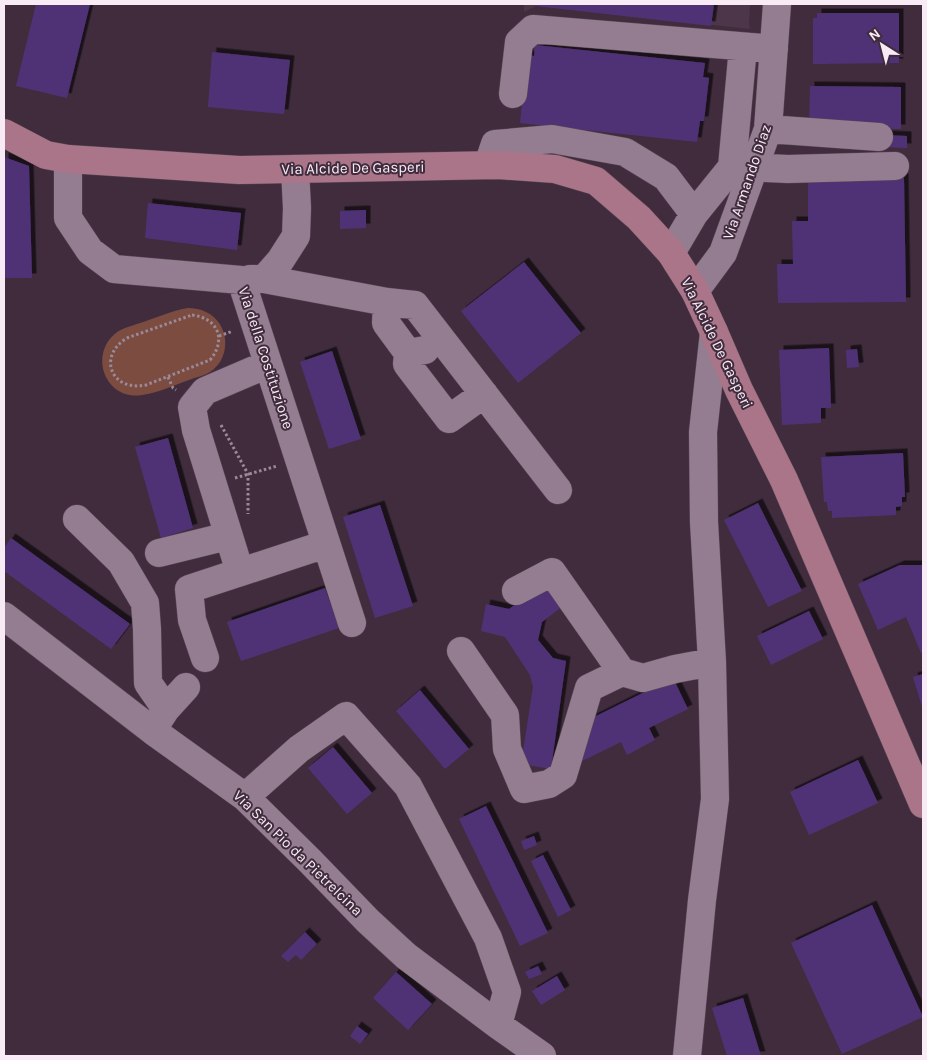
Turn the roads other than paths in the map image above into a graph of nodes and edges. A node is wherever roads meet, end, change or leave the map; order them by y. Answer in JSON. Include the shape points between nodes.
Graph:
{"nodes":[{"id":1,"x":777,"y":4,"type":"edge"},
{"id":2,"x":743,"y":47,"type":"junction"},
{"id":3,"x":774,"y":49,"type":"junction"},
{"id":4,"x":513,"y":94,"type":"dead end"},
{"id":5,"x":768,"y":129,"type":"junction"},
{"id":6,"x":4,"y":133,"type":"edge"},
{"id":7,"x":879,"y":137,"type":"dead end"},
{"id":8,"x":68,"y":159,"type":"junction"},
{"id":9,"x":488,"y":165,"type":"junction"},
{"id":10,"x":755,"y":165,"type":"junction"},
{"id":11,"x":894,"y":166,"type":"dead end"},
{"id":12,"x":294,"y":169,"type":"junction"},
{"id":13,"x":694,"y":214,"type":"junction"},
{"id":14,"x":671,"y":254,"type":"junction"},
{"id":15,"x":253,"y":279,"type":"junction"},
{"id":16,"x":695,"y":291,"type":"junction"},
{"id":17,"x":387,"y":302,"type":"junction"},
{"id":18,"x":714,"y":332,"type":"junction"},
{"id":19,"x":447,"y":347,"type":"junction"},
{"id":20,"x":408,"y":353,"type":"junction"},
{"id":21,"x":268,"y":364,"type":"junction"},
{"id":22,"x":484,"y":394,"type":"junction"},
{"id":23,"x":558,"y":490,"type":"dead end"},
{"id":24,"x":77,"y":519,"type":"dead end"},
{"id":25,"x":228,"y":536,"type":"junction"},
{"id":26,"x":326,"y":544,"type":"junction"},
{"id":27,"x":159,"y":554,"type":"dead end"},
{"id":28,"x":240,"y":572,"type":"junction"},
{"id":29,"x":516,"y":591,"type":"dead end"},
{"id":30,"x":4,"y":616,"type":"edge"},
{"id":31,"x":352,"y":623,"type":"dead end"},
{"id":32,"x":461,"y":651,"type":"dead end"},
{"id":33,"x":205,"y":658,"type":"dead end"},
{"id":34,"x":712,"y":662,"type":"junction"},
{"id":35,"x":622,"y":672,"type":"junction"},
{"id":36,"x":186,"y":687,"type":"dead end"},
{"id":37,"x":160,"y":720,"type":"junction"},
{"id":38,"x":245,"y":798,"type":"junction"},
{"id":39,"x":923,"y":804,"type":"edge"},
{"id":40,"x":498,"y":1025,"type":"junction"},
{"id":41,"x":542,"y":1056,"type":"edge"},
{"id":42,"x":687,"y":1056,"type":"edge"}],
"edges":[{"from":1,"to":3,"type":"street","name":"Via Armando Diaz"},
{"from":2,"to":3,"type":"street"},
{"from":2,"to":4,"type":"street","via":[[533,30],[518,42]]},
{"from":2,"to":13,"type":"street","via":[[732,167]]},
{"from":3,"to":5,"type":"street","name":"Via Armando Diaz"},
{"from":5,"to":7,"type":"street"},
{"from":5,"to":10,"type":"street","name":"Via Armando Diaz"},
{"from":6,"to":8,"type":"main road","name":"Via Alcide De Gasperi","via":[[46,155]]},
{"from":8,"to":12,"type":"main road","name":"Via Alcide De Gasperi","via":[[239,170]]},
{"from":8,"to":15,"type":"street","name":"Via della Costituzione","via":[[68,218],[90,251],[114,269]]},
{"from":9,"to":12,"type":"main road","name":"Via Alcide De Gasperi"},
{"from":9,"to":13,"type":"street","via":[[495,144],[552,139],[625,152],[666,176]]},
{"from":9,"to":14,"type":"main road","name":"Via Alcide De Gasperi","via":[[555,169],[596,181],[639,218]]},
{"from":10,"to":11,"type":"street","via":[[788,169]]},
{"from":10,"to":16,"type":"street","name":"Via Armando Diaz","via":[[723,253]]},
{"from":12,"to":15,"type":"street","via":[[296,236],[280,261]]},
{"from":13,"to":14,"type":"street"},
{"from":14,"to":16,"type":"main road","name":"Via Alcide De Gasperi"},
{"from":15,"to":17,"type":"street"},
{"from":15,"to":21,"type":"street","name":"Via della Costituzione"},
{"from":16,"to":18,"type":"main road","name":"Via Alcide De Gasperi"},
{"from":17,"to":19,"type":"street","via":[[415,305]]},
{"from":17,"to":20,"type":"street","via":[[386,323]]},
{"from":18,"to":34,"type":"street","via":[[704,432],[704,522]]},
{"from":18,"to":39,"type":"main road","name":"Via Alcide De Gasperi","via":[[784,480]]},
{"from":19,"to":20,"type":"street"},
{"from":19,"to":22,"type":"street"},
{"from":20,"to":22,"type":"street","via":[[408,364],[449,419]]},
{"from":21,"to":25,"type":"street","via":[[205,391],[192,407]]},
{"from":21,"to":26,"type":"street","name":"Via della Costituzione"},
{"from":22,"to":23,"type":"street"},
{"from":24,"to":37,"type":"street","via":[[121,562],[144,604],[148,629],[148,683]]},
{"from":25,"to":27,"type":"street"},
{"from":25,"to":28,"type":"street"},
{"from":26,"to":28,"type":"street"},
{"from":26,"to":31,"type":"street","name":"Via della Costituzione"},
{"from":28,"to":33,"type":"street","via":[[189,589],[192,620]]},
{"from":29,"to":35,"type":"street","via":[[552,572]]},
{"from":30,"to":37,"type":"street","name":"Via San Pio da Pietrelcina"},
{"from":32,"to":35,"type":"street","via":[[505,715],[507,749],[524,789],[549,784],[564,775],[589,688]]},
{"from":34,"to":35,"type":"street","via":[[642,678]]},
{"from":34,"to":42,"type":"street","via":[[715,799]]},
{"from":36,"to":37,"type":"street"},
{"from":37,"to":38,"type":"street","name":"Via San Pio da Pietrelcina"},
{"from":38,"to":40,"type":"street","name":"Via San Pio da Pietrelcina","via":[[406,956]]},
{"from":38,"to":40,"type":"street","via":[[299,749],[346,716],[408,786],[488,938],[508,992]]},
{"from":40,"to":41,"type":"street","name":"Via San Pio da Pietrelcina"}]}
